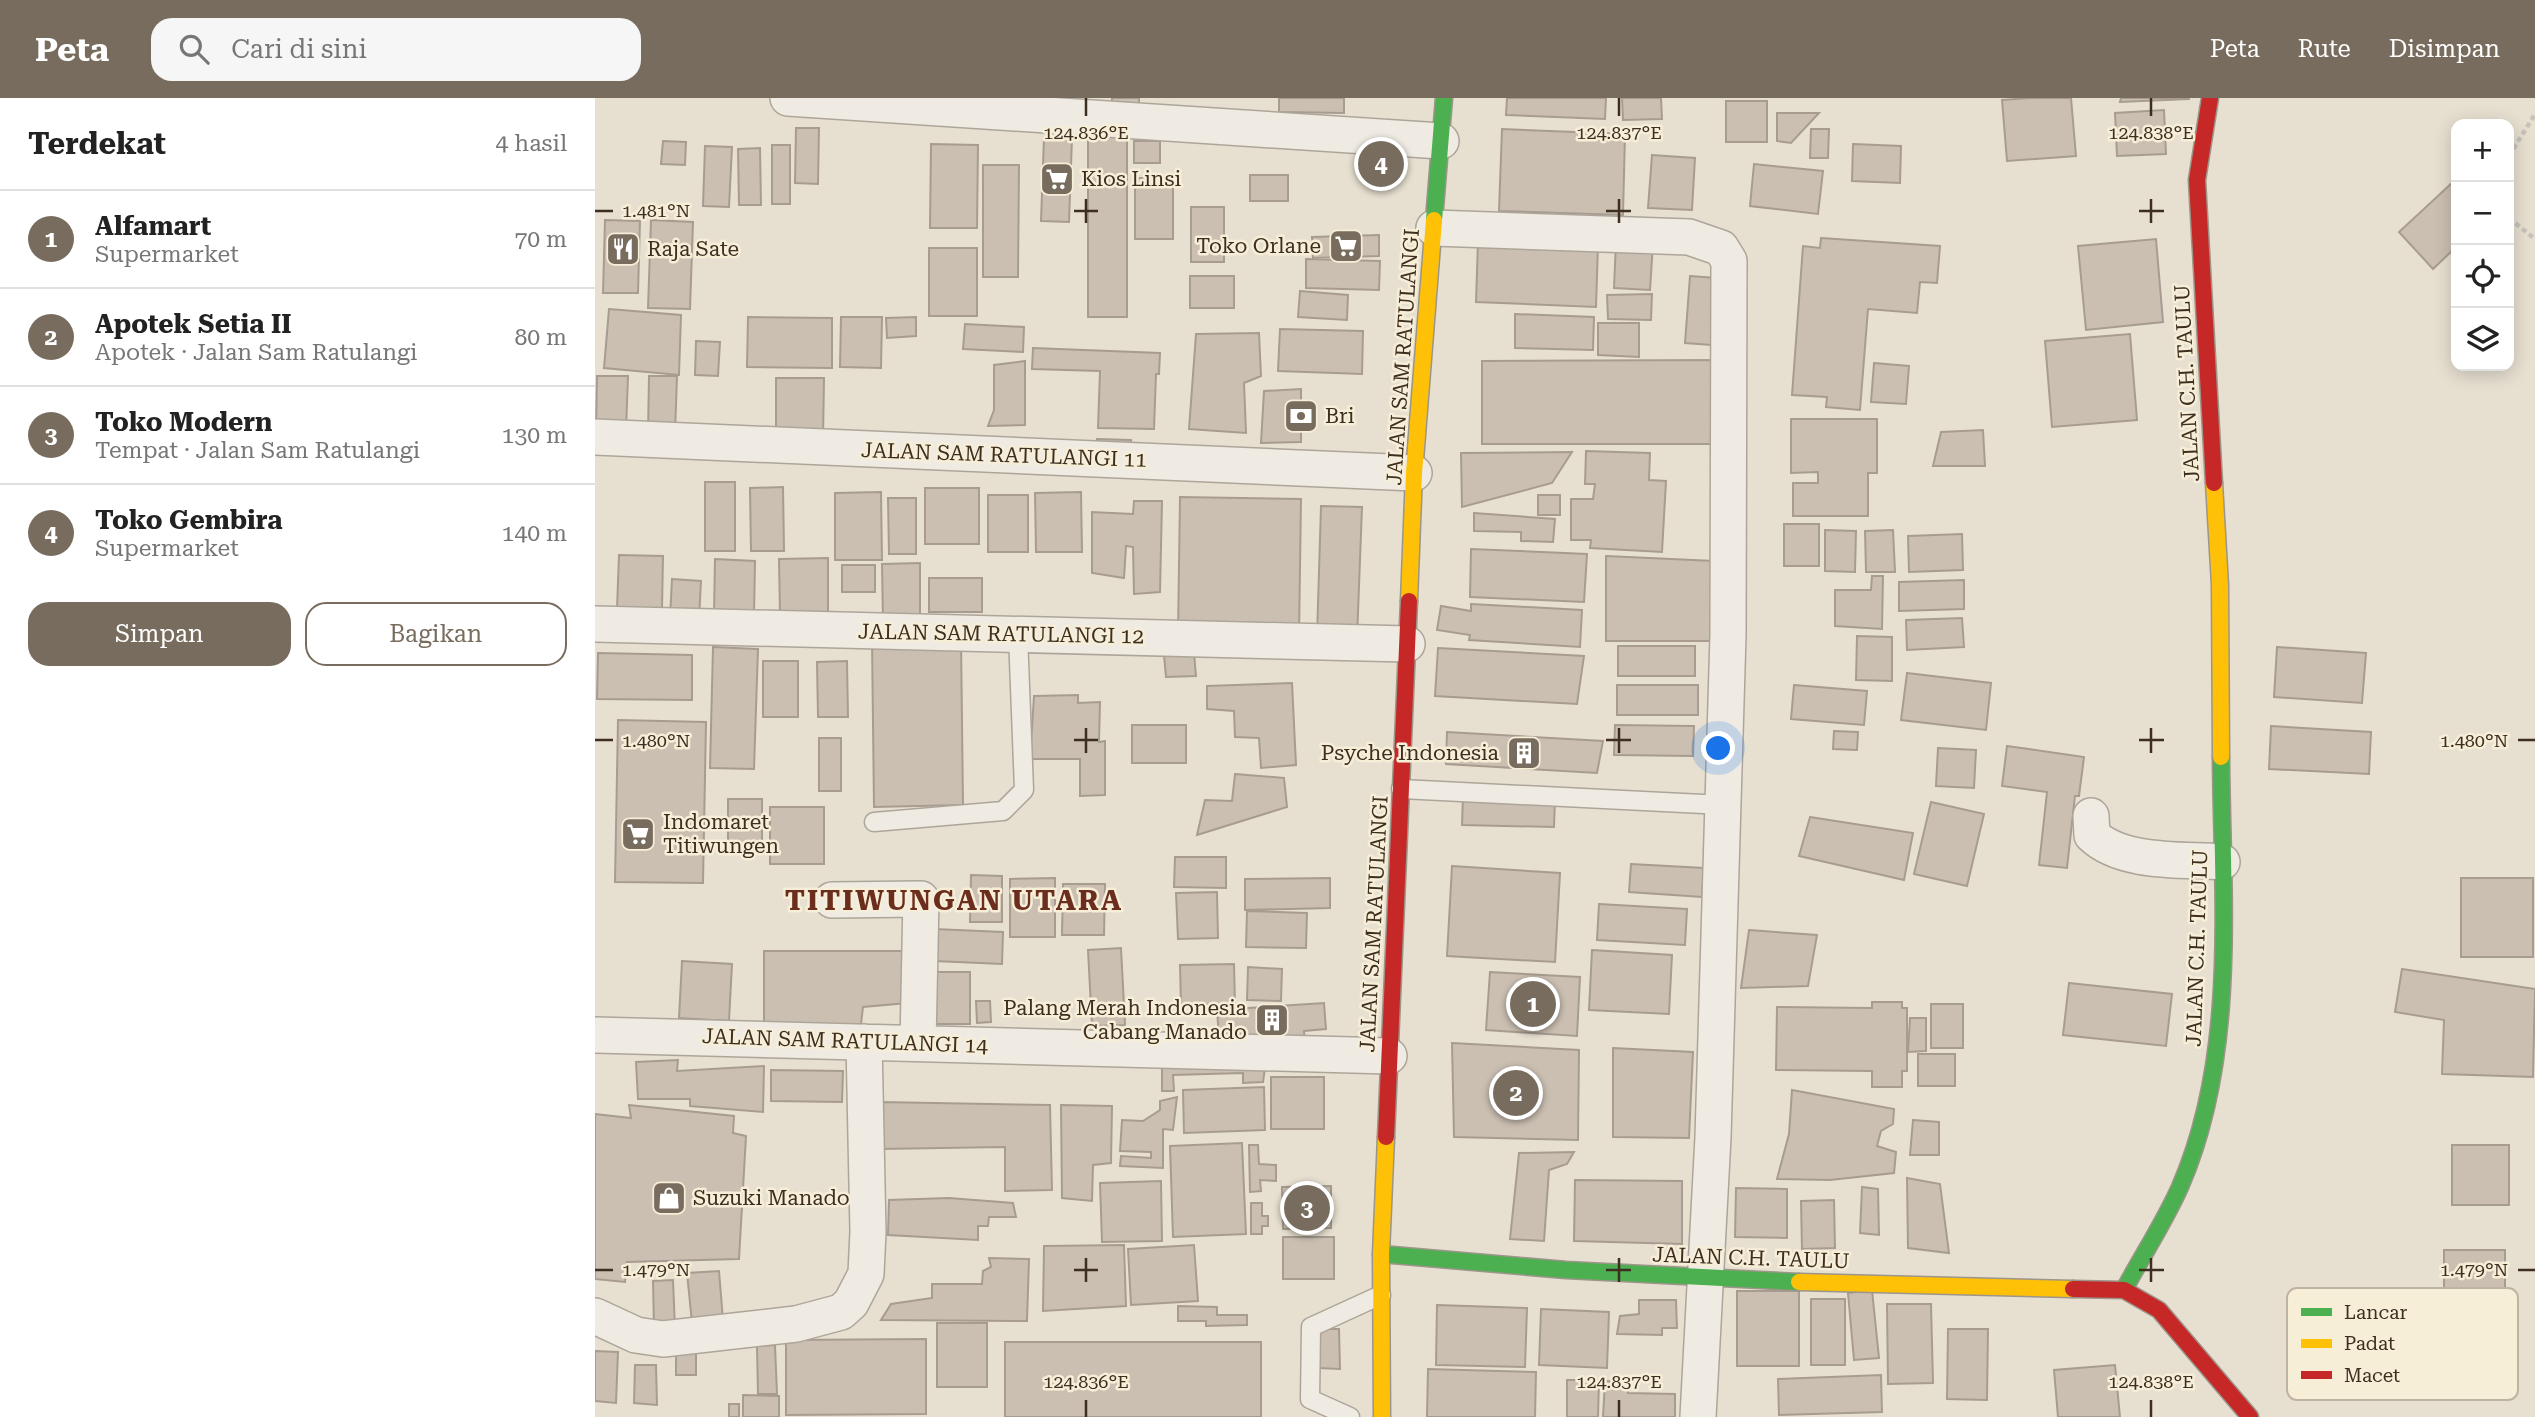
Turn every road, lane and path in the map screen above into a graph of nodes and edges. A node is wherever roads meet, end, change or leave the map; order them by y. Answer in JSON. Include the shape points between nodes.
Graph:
{"nodes":[{"id":1,"x":789,"y":98,"type":"edge"},
{"id":2,"x":1444,"y":98,"type":"edge"},
{"id":3,"x":2210,"y":98,"type":"edge"},
{"id":4,"x":2535,"y":114,"type":"edge"},
{"id":5,"x":1441,"y":141,"type":"junction"},
{"id":6,"x":2514,"y":148,"type":"edge"},
{"id":7,"x":2514,"y":222,"type":"edge"},
{"id":8,"x":1434,"y":228,"type":"junction"},
{"id":9,"x":2535,"y":239,"type":"edge"},
{"id":10,"x":595,"y":437,"type":"edge"},
{"id":11,"x":1414,"y":472,"type":"junction"},
{"id":12,"x":595,"y":624,"type":"edge"},
{"id":13,"x":1018,"y":635,"type":"junction"},
{"id":14,"x":1407,"y":644,"type":"junction"},
{"id":15,"x":1401,"y":789,"type":"junction"},
{"id":16,"x":1723,"y":805,"type":"junction"},
{"id":17,"x":2091,"y":816,"type":"dead end"},
{"id":18,"x":874,"y":822,"type":"dead end"},
{"id":19,"x":2222,"y":862,"type":"junction"},
{"id":20,"x":832,"y":900,"type":"dead end"},
{"id":21,"x":595,"y":1034,"type":"edge"},
{"id":22,"x":864,"y":1042,"type":"junction"},
{"id":23,"x":918,"y":1043,"type":"junction"},
{"id":24,"x":1389,"y":1056,"type":"junction"},
{"id":25,"x":1381,"y":1254,"type":"junction"},
{"id":26,"x":1706,"y":1278,"type":"junction"},
{"id":27,"x":2124,"y":1290,"type":"junction"},
{"id":28,"x":1381,"y":1295,"type":"junction"},
{"id":29,"x":595,"y":1316,"type":"edge"},
{"id":30,"x":1350,"y":1417,"type":"edge"},
{"id":31,"x":1382,"y":1417,"type":"edge"},
{"id":32,"x":1698,"y":1417,"type":"edge"},
{"id":33,"x":2250,"y":1417,"type":"edge"}],
"edges":[{"from":1,"to":5,"type":"street"},
{"from":2,"to":5,"type":"street","name":"JALAN SAM RATULANGI"},
{"from":3,"to":19,"type":"street","name":"JALAN C.H. TAULU","via":[[2197,180],[2220,585]]},
{"from":4,"to":6,"type":"path"},
{"from":5,"to":8,"type":"street","name":"JALAN SAM RATULANGI"},
{"from":7,"to":9,"type":"path"},
{"from":8,"to":11,"type":"street","name":"JALAN SAM RATULANGI"},
{"from":8,"to":16,"type":"street","via":[[1689,237],[1721,247],[1729,261]]},
{"from":10,"to":11,"type":"street","name":"JALAN SAM RATULANGI 11"},
{"from":11,"to":14,"type":"street","name":"JALAN SAM RATULANGI"},
{"from":12,"to":13,"type":"street","name":"JALAN SAM RATULANGI 12"},
{"from":13,"to":14,"type":"street","name":"JALAN SAM RATULANGI 12"},
{"from":13,"to":18,"type":"lane","via":[[1024,790],[1015,802],[1003,811]]},
{"from":14,"to":15,"type":"street","name":"JALAN SAM RATULANGI"},
{"from":15,"to":16,"type":"lane"},
{"from":15,"to":24,"type":"street","name":"JALAN SAM RATULANGI"},
{"from":16,"to":26,"type":"street"},
{"from":17,"to":19,"type":"street","via":[[2092,835],[2102,845],[2159,857]]},
{"from":19,"to":27,"type":"street","name":"JALAN C.H. TAULU","via":[[2222,972],[2215,1062],[2203,1117],[2180,1187]]},
{"from":20,"to":23,"type":"street","via":[[921,899]]},
{"from":21,"to":22,"type":"street","name":"JALAN SAM RATULANGI 14"},
{"from":22,"to":23,"type":"street","name":"JALAN SAM RATULANGI 14"},
{"from":22,"to":29,"type":"street","via":[[866,1274],[851,1303],[841,1312],[796,1324],[663,1339],[617,1329]]},
{"from":23,"to":24,"type":"street","name":"JALAN SAM RATULANGI 14"},
{"from":24,"to":25,"type":"street","name":"JALAN SAM RATULANGI"},
{"from":25,"to":26,"type":"street","name":"JALAN C.H. TAULU","via":[[1514,1269]]},
{"from":25,"to":28,"type":"street","name":"JALAN SAM RATULANGI"},
{"from":26,"to":27,"type":"street","name":"JALAN C.H. TAULU"},
{"from":26,"to":32,"type":"street"},
{"from":27,"to":33,"type":"street","via":[[2159,1310]]},
{"from":28,"to":30,"type":"lane","via":[[1311,1327],[1310,1399]]},
{"from":28,"to":31,"type":"street","name":"JALAN SAM RATULANGI"}]}
